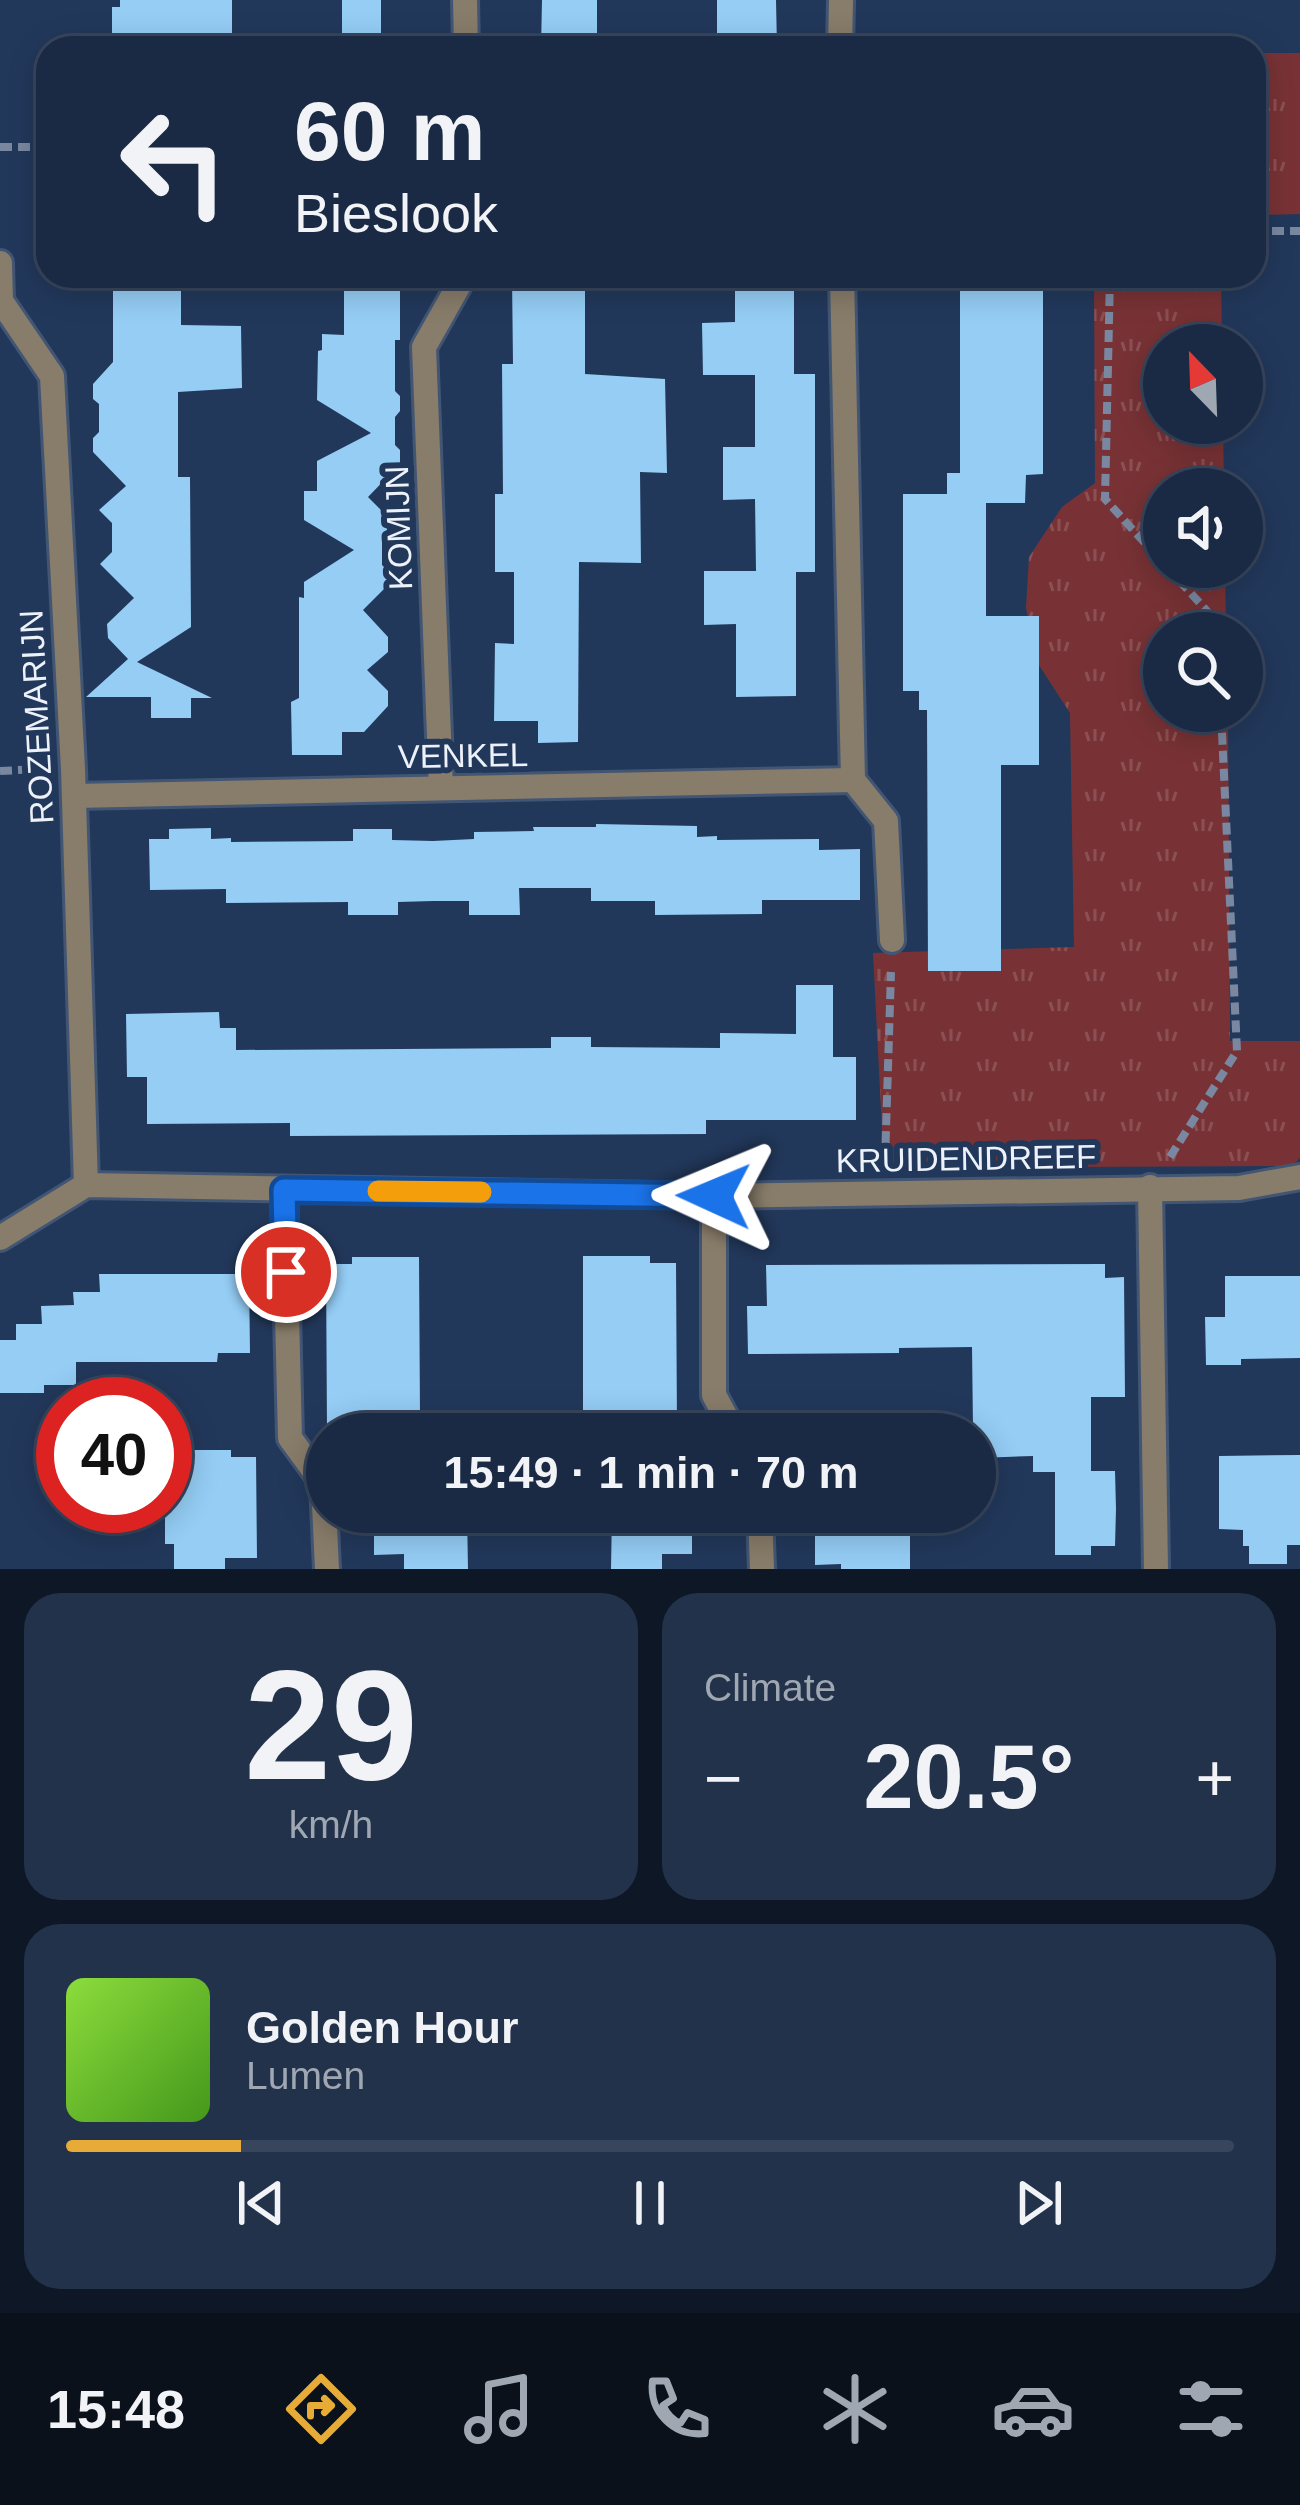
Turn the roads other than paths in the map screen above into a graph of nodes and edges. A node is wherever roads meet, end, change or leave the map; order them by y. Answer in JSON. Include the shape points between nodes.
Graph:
{"nodes":[{"id":1,"x":465,"y":0,"type":"edge"},
{"id":2,"x":841,"y":0,"type":"edge"},
{"id":3,"x":466,"y":36,"type":"edge"},
{"id":4,"x":840,"y":36,"type":"edge"},
{"id":5,"x":0,"y":263,"type":"edge"},
{"id":6,"x":457,"y":288,"type":"edge"},
{"id":7,"x":842,"y":288,"type":"edge"},
{"id":8,"x":853,"y":779,"type":"junction"},
{"id":9,"x":441,"y":788,"type":"junction"},
{"id":10,"x":74,"y":796,"type":"junction"},
{"id":11,"x":892,"y":940,"type":"road end"},
{"id":12,"x":1300,"y":1177,"type":"edge"},
{"id":13,"x":86,"y":1185,"type":"junction"},
{"id":14,"x":1150,"y":1187,"type":"junction"},
{"id":15,"x":284,"y":1190,"type":"junction"},
{"id":16,"x":714,"y":1196,"type":"junction"},
{"id":17,"x":0,"y":1238,"type":"edge"},
{"id":18,"x":724,"y":1413,"type":"edge"},
{"id":19,"x":761,"y":1533,"type":"edge"},
{"id":20,"x":327,"y":1569,"type":"edge"},
{"id":21,"x":762,"y":1569,"type":"edge"},
{"id":22,"x":1156,"y":1569,"type":"edge"}],
"edges":[{"from":1,"to":3,"type":"street"},
{"from":2,"to":4,"type":"street"},
{"from":5,"to":10,"type":"street","name":"ROZEMARIJN","via":[[1,301],[52,376]]},
{"from":6,"to":9,"type":"street","name":"KOMIJN","via":[[424,347]]},
{"from":7,"to":8,"type":"street"},
{"from":8,"to":9,"type":"street","name":"VENKEL"},
{"from":8,"to":11,"type":"street","via":[[886,821]]},
{"from":9,"to":10,"type":"street","name":"VENKEL"},
{"from":10,"to":13,"type":"street","name":"ROZEMARIJN"},
{"from":12,"to":14,"type":"street","name":"KRUIDENDREEF","via":[[1239,1188]]},
{"from":13,"to":15,"type":"street","name":"KRUIDENDREEF"},
{"from":13,"to":17,"type":"street"},
{"from":14,"to":16,"type":"street","name":"KRUIDENDREEF"},
{"from":14,"to":22,"type":"street"},
{"from":15,"to":16,"type":"street","name":"KRUIDENDREEF"},
{"from":15,"to":20,"type":"street","via":[[290,1438],[323,1483]]},
{"from":16,"to":18,"type":"street","via":[[714,1394]]},
{"from":19,"to":21,"type":"street"}]}
